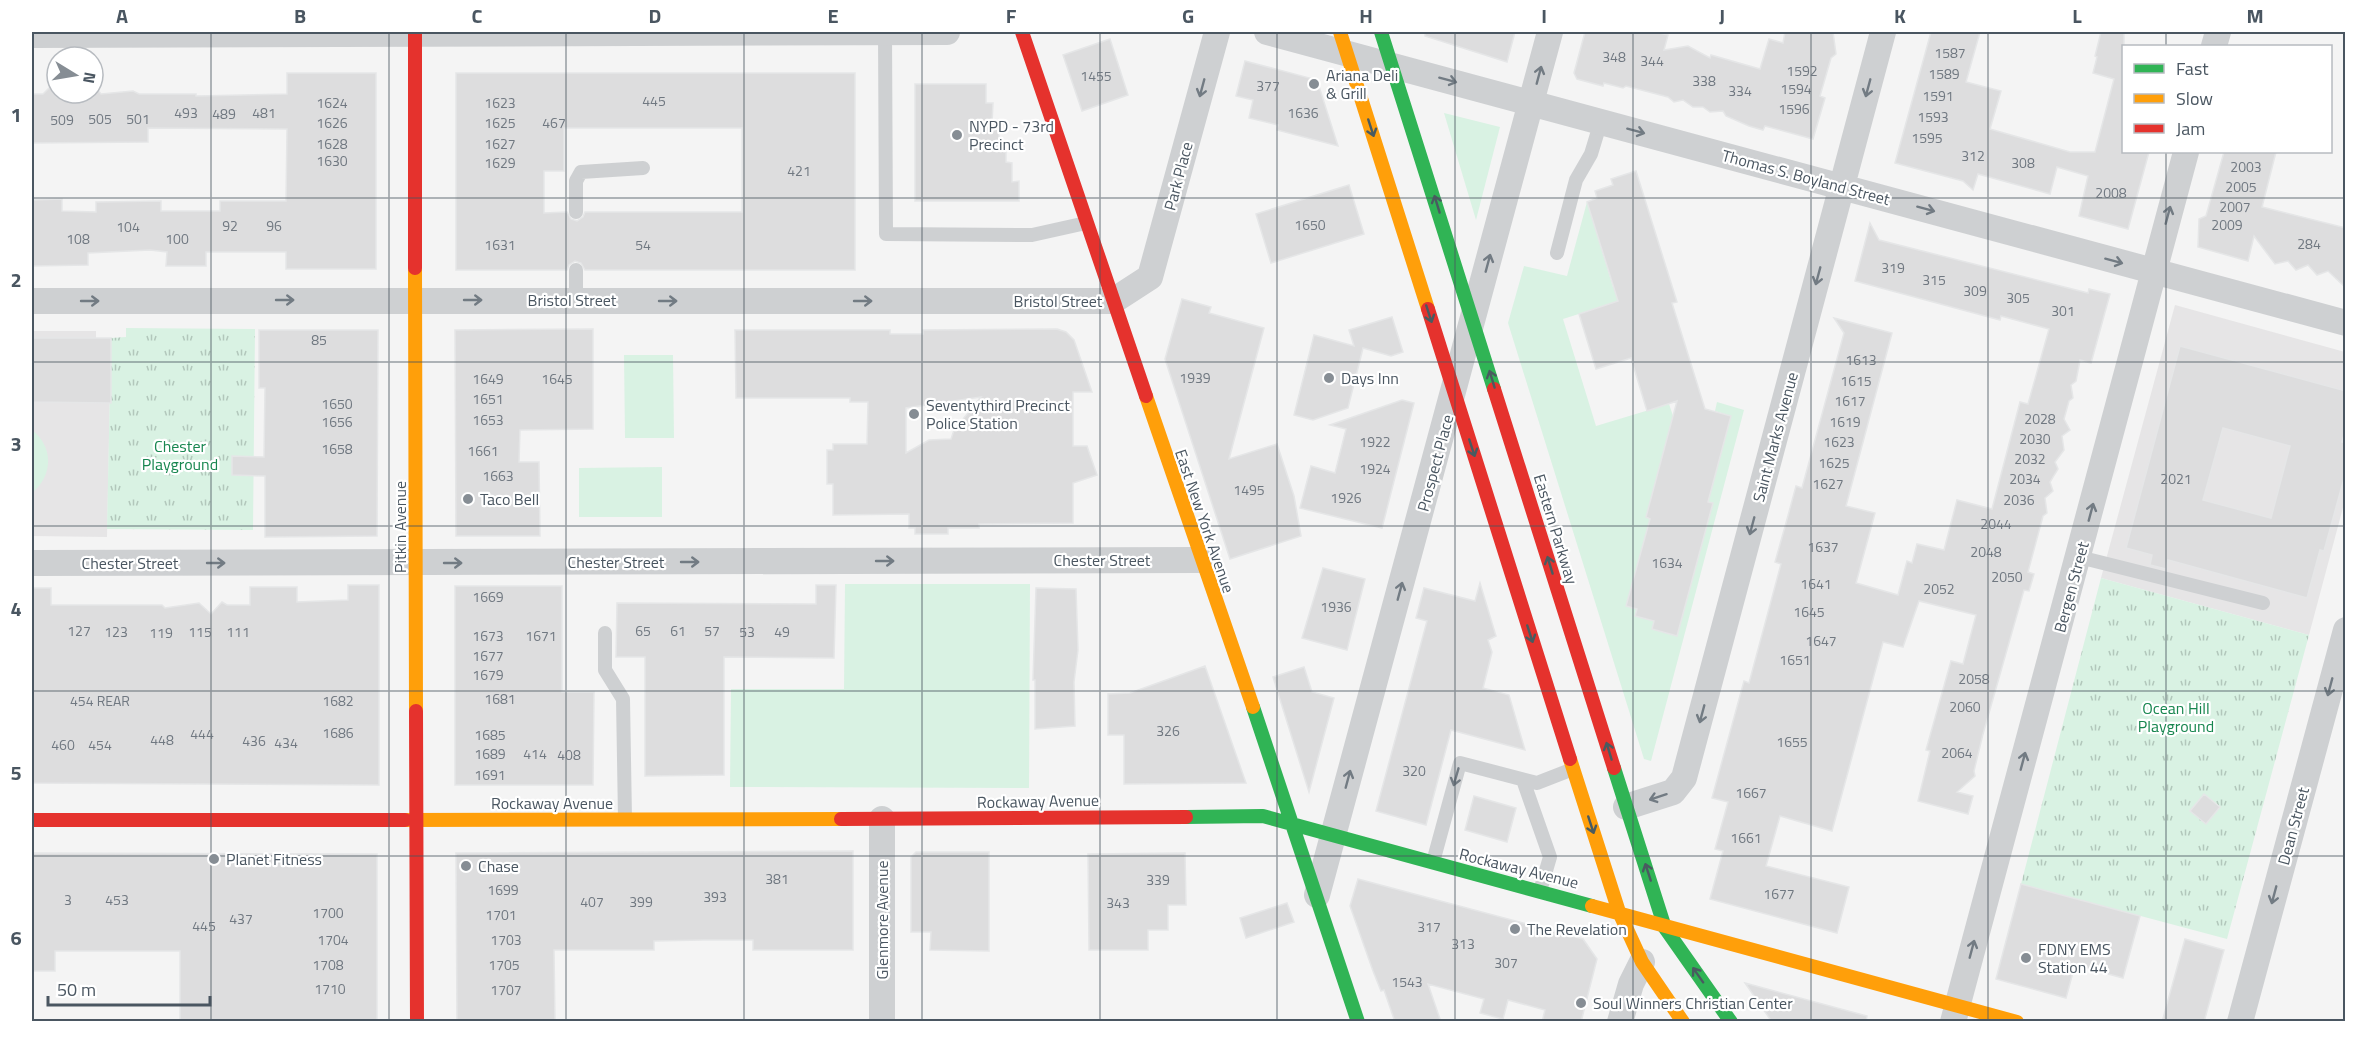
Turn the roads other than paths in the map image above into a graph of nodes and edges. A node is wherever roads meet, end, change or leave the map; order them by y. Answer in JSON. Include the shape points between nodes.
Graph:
{"nodes":[{"id":1,"x":804,"y":32,"type":"edge"},
{"id":2,"x":947,"y":32,"type":"edge"},
{"id":3,"x":1022,"y":32,"type":"edge"},
{"id":4,"x":1217,"y":32,"type":"edge"},
{"id":5,"x":1267,"y":32,"type":"edge"},
{"id":6,"x":1381,"y":32,"type":"edge"},
{"id":7,"x":1550,"y":32,"type":"edge"},
{"id":8,"x":1883,"y":32,"type":"edge"},
{"id":9,"x":415,"y":33,"type":"edge"},
{"id":10,"x":885,"y":33,"type":"junction"},
{"id":11,"x":32,"y":35,"type":"edge"},
{"id":12,"x":1343,"y":42,"type":"edge"},
{"id":13,"x":1391,"y":65,"type":"junction"},
{"id":14,"x":1531,"y":103,"type":"junction"},
{"id":15,"x":1601,"y":122,"type":"junction"},
{"id":16,"x":2186,"y":153,"type":"edge"},
{"id":17,"x":643,"y":168,"type":"dead end"},
{"id":18,"x":1841,"y":187,"type":"junction"},
{"id":19,"x":576,"y":212,"type":"dead end"},
{"id":20,"x":1086,"y":223,"type":"junction"},
{"id":21,"x":1557,"y":253,"type":"dead end"},
{"id":22,"x":576,"y":270,"type":"dead end"},
{"id":23,"x":2153,"y":271,"type":"junction"},
{"id":24,"x":415,"y":300,"type":"junction"},
{"id":25,"x":576,"y":300,"type":"junction"},
{"id":26,"x":32,"y":301,"type":"edge"},
{"id":27,"x":1113,"y":301,"type":"junction"},
{"id":28,"x":1473,"y":320,"type":"junction"},
{"id":29,"x":2346,"y":323,"type":"edge"},
{"id":30,"x":1454,"y":392,"type":"junction"},
{"id":31,"x":2079,"y":557,"type":"junction"},
{"id":32,"x":1200,"y":560,"type":"junction"},
{"id":33,"x":32,"y":563,"type":"edge"},
{"id":34,"x":416,"y":563,"type":"junction"},
{"id":35,"x":2263,"y":603,"type":"dead end"},
{"id":36,"x":2346,"y":630,"type":"edge"},
{"id":37,"x":605,"y":633,"type":"dead end"},
{"id":38,"x":1573,"y":770,"type":"junction"},
{"id":39,"x":1523,"y":780,"type":"junction"},
{"id":40,"x":1626,"y":807,"type":"junction"},
{"id":41,"x":417,"y":819,"type":"junction"},
{"id":42,"x":625,"y":819,"type":"junction"},
{"id":43,"x":882,"y":819,"type":"junction"},
{"id":44,"x":32,"y":820,"type":"edge"},
{"id":45,"x":1292,"y":824,"type":"junction"},
{"id":46,"x":1333,"y":835,"type":"junction"},
{"id":47,"x":1433,"y":862,"type":"junction"},
{"id":48,"x":1540,"y":891,"type":"junction"},
{"id":49,"x":1317,"y":895,"type":"junction"},
{"id":50,"x":1619,"y":912,"type":"junction"},
{"id":51,"x":1665,"y":928,"type":"junction"},
{"id":52,"x":1642,"y":962,"type":"junction"},
{"id":53,"x":1955,"y":1013,"type":"edge"},
{"id":54,"x":417,"y":1022,"type":"edge"},
{"id":55,"x":882,"y":1022,"type":"edge"},
{"id":56,"x":1358,"y":1022,"type":"edge"},
{"id":57,"x":1620,"y":1022,"type":"edge"},
{"id":58,"x":1683,"y":1022,"type":"edge"},
{"id":59,"x":1731,"y":1022,"type":"edge"},
{"id":60,"x":2017,"y":1022,"type":"edge"},
{"id":61,"x":2240,"y":1022,"type":"edge"}],
"edges":[{"from":1,"to":9,"type":"street"},
{"from":1,"to":10,"type":"street"},
{"from":2,"to":10,"type":"street"},
{"from":3,"to":20,"type":"main road","name":"East New York Avenue"},
{"from":4,"to":27,"type":"street","name":"Park Place","one_way":true,"via":[[1150,277]]},
{"from":5,"to":12,"type":"street","name":"Thomas S. Boyland Street"},
{"from":6,"to":13,"type":"main road","name":"Eastern Parkway"},
{"from":14,"to":7,"type":"street","name":"Prospect Place","one_way":true},
{"from":8,"to":18,"type":"street","name":"Saint Marks Avenue","one_way":true},
{"from":9,"to":11,"type":"street"},
{"from":9,"to":24,"type":"main road","name":"Pitkin Avenue"},
{"from":10,"to":20,"type":"lane","via":[[886,234],[1032,235]]},
{"from":12,"to":13,"type":"street","name":"Thomas S. Boyland Street"},
{"from":12,"to":30,"type":"main road","one_way":true},
{"from":13,"to":14,"type":"street","name":"Thomas S. Boyland Street","one_way":true},
{"from":28,"to":13,"type":"main road","name":"Eastern Parkway","one_way":true},
{"from":14,"to":15,"type":"street","name":"Thomas S. Boyland Street"},
{"from":28,"to":14,"type":"street","name":"Prospect Place","one_way":true},
{"from":15,"to":18,"type":"street","name":"Thomas S. Boyland Street","one_way":true},
{"from":15,"to":21,"type":"lane","via":[[1592,154],[1576,180]]},
{"from":23,"to":16,"type":"street","name":"Bergen Street","one_way":true},
{"from":17,"to":19,"type":"lane","via":[[581,172],[576,181]]},
{"from":18,"to":23,"type":"street","name":"Thomas S. Boyland Street","one_way":true},
{"from":18,"to":40,"type":"street","name":"Saint Marks Avenue","one_way":true,"via":[[1684,778],[1673,792]]},
{"from":20,"to":27,"type":"main road","name":"East New York Avenue"},
{"from":22,"to":25,"type":"lane"},
{"from":23,"to":29,"type":"street","name":"Thomas S. Boyland Street"},
{"from":31,"to":23,"type":"street","name":"Bergen Street","one_way":true},
{"from":24,"to":25,"type":"street","name":"Bristol Street","one_way":true},
{"from":26,"to":24,"type":"street","name":"Bristol Street","one_way":true},
{"from":24,"to":34,"type":"main road","name":"Pitkin Avenue"},
{"from":25,"to":27,"type":"street","name":"Bristol Street","one_way":true},
{"from":27,"to":32,"type":"main road","name":"East New York Avenue"},
{"from":28,"to":30,"type":"street","name":"Prospect Place"},
{"from":40,"to":28,"type":"main road","name":"Eastern Parkway","one_way":true},
{"from":30,"to":38,"type":"main road","one_way":true},
{"from":46,"to":30,"type":"street","name":"Prospect Place","one_way":true},
{"from":31,"to":35,"type":"lane"},
{"from":53,"to":31,"type":"street","name":"Bergen Street","one_way":true},
{"from":34,"to":32,"type":"street","name":"Chester Street","one_way":true},
{"from":32,"to":45,"type":"main road","name":"East New York Avenue"},
{"from":33,"to":34,"type":"street","name":"Chester Street","one_way":true},
{"from":34,"to":41,"type":"main road","name":"Pitkin Avenue"},
{"from":36,"to":61,"type":"street","name":"Dean Street","one_way":true},
{"from":37,"to":42,"type":"lane","via":[[605,670],[623,699]]},
{"from":38,"to":39,"type":"lane","via":[[1537,783]]},
{"from":38,"to":50,"type":"main road","one_way":true},
{"from":39,"to":47,"type":"lane","one_way":true,"via":[[1460,763]]},
{"from":39,"to":48,"type":"lane","via":[[1550,857]]},
{"from":51,"to":40,"type":"main road","name":"Eastern Parkway","one_way":true},
{"from":41,"to":42,"type":"main road","name":"Rockaway Avenue"},
{"from":41,"to":44,"type":"main road","name":"Rockaway Avenue"},
{"from":41,"to":54,"type":"main road","name":"Pitkin Avenue"},
{"from":42,"to":43,"type":"main road","name":"Rockaway Avenue"},
{"from":43,"to":45,"type":"main road","name":"Rockaway Avenue","via":[[1263,816]]},
{"from":43,"to":55,"type":"street","name":"Glenmore Avenue"},
{"from":45,"to":46,"type":"main road","name":"Rockaway Avenue"},
{"from":45,"to":49,"type":"main road","name":"East New York Avenue"},
{"from":46,"to":47,"type":"main road","name":"Rockaway Avenue"},
{"from":46,"to":49,"type":"street","name":"Prospect Place"},
{"from":47,"to":48,"type":"main road","name":"Rockaway Avenue"},
{"from":48,"to":50,"type":"main road","name":"Rockaway Avenue"},
{"from":49,"to":56,"type":"main road","name":"East New York Avenue"},
{"from":50,"to":51,"type":"main road","name":"Rockaway Avenue"},
{"from":50,"to":52,"type":"main road"},
{"from":51,"to":53,"type":"main road","name":"Rockaway Avenue"},
{"from":59,"to":51,"type":"main road","name":"Eastern Parkway","one_way":true},
{"from":52,"to":57,"type":"street"},
{"from":52,"to":58,"type":"main road"},
{"from":53,"to":60,"type":"main road","name":"Rockaway Avenue"}]}
